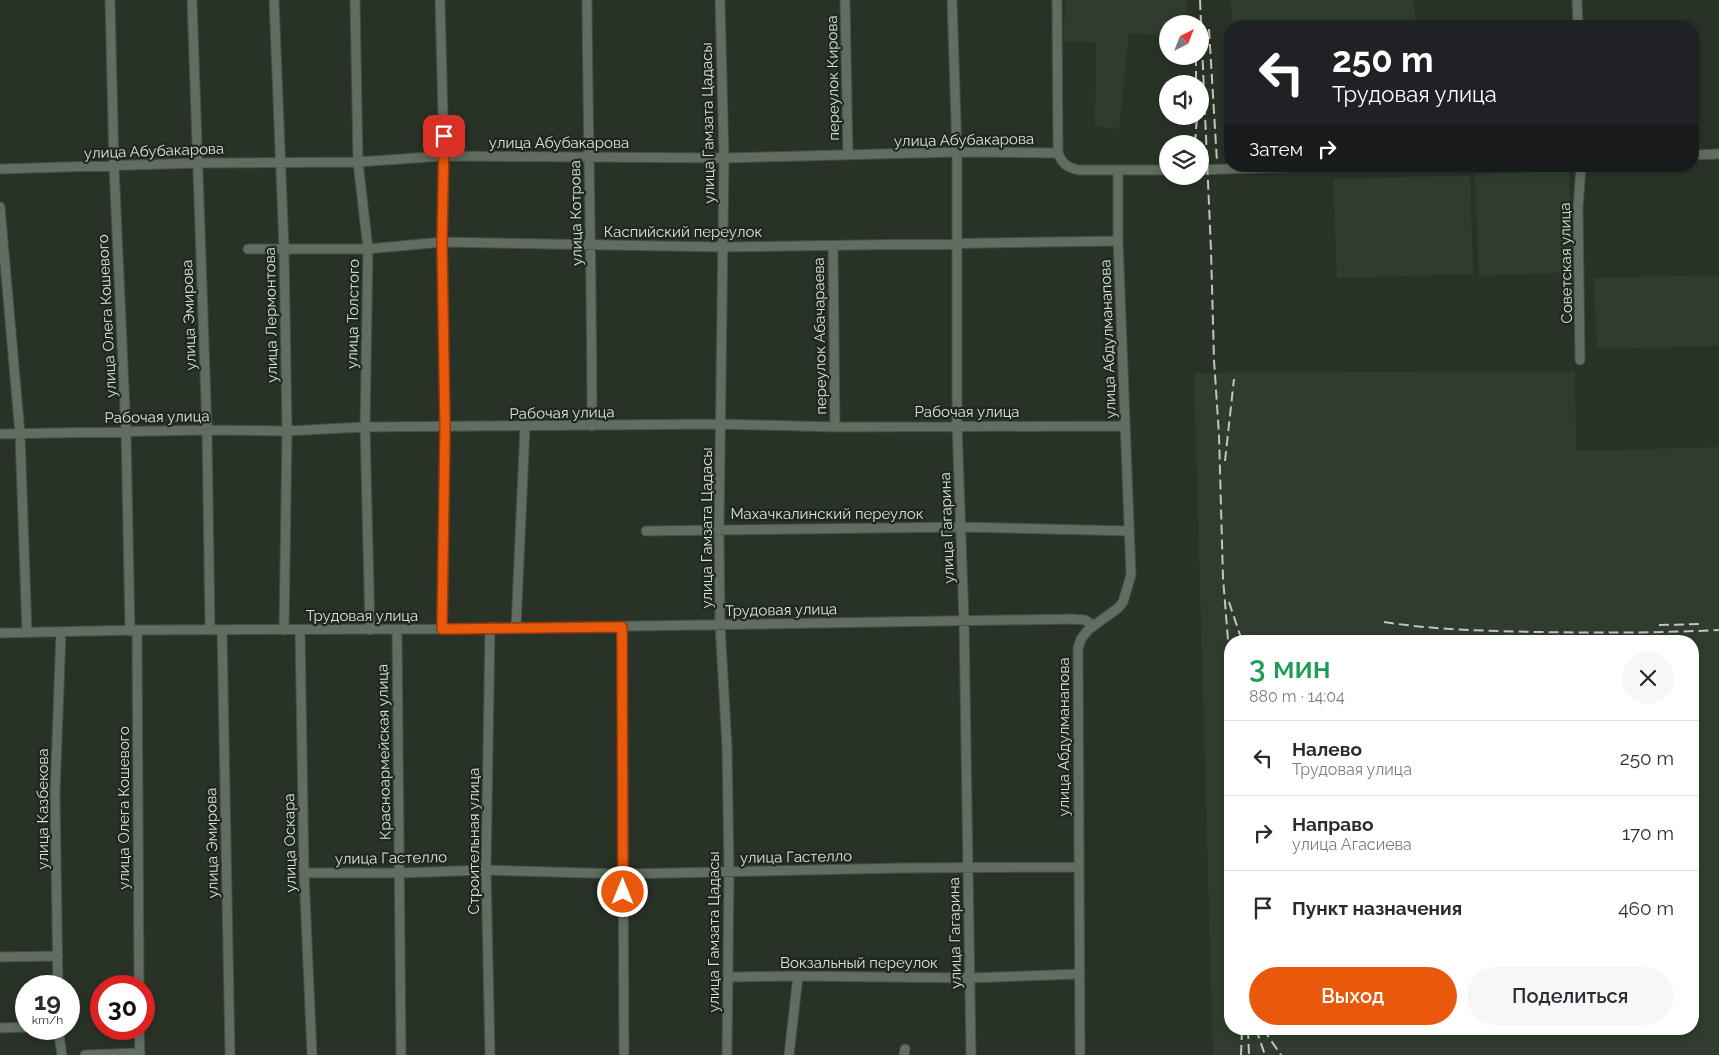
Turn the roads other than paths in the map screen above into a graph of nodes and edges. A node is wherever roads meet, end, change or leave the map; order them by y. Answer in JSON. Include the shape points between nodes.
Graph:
{"nodes":[{"id":1,"x":110,"y":0,"type":"edge"},
{"id":2,"x":192,"y":0,"type":"edge"},
{"id":3,"x":274,"y":0,"type":"edge"},
{"id":4,"x":355,"y":0,"type":"edge"},
{"id":5,"x":440,"y":0,"type":"edge"},
{"id":6,"x":586,"y":0,"type":"edge"},
{"id":7,"x":720,"y":0,"type":"edge"},
{"id":8,"x":845,"y":0,"type":"edge"},
{"id":9,"x":952,"y":0,"type":"edge"},
{"id":10,"x":1057,"y":0,"type":"edge"},
{"id":11,"x":1576,"y":0,"type":"edge"},
{"id":12,"x":1578,"y":20,"type":"edge"},
{"id":13,"x":957,"y":152,"type":"junction"},
{"id":14,"x":1058,"y":153,"type":"junction"},
{"id":15,"x":1719,"y":154,"type":"edge"},
{"id":16,"x":848,"y":155,"type":"junction"},
{"id":17,"x":1699,"y":155,"type":"edge"},
{"id":18,"x":444,"y":156,"type":"junction"},
{"id":19,"x":588,"y":157,"type":"junction"},
{"id":20,"x":724,"y":158,"type":"junction"},
{"id":21,"x":280,"y":162,"type":"junction"},
{"id":22,"x":358,"y":162,"type":"junction"},
{"id":23,"x":198,"y":163,"type":"junction"},
{"id":24,"x":114,"y":166,"type":"junction"},
{"id":25,"x":0,"y":169,"type":"edge"},
{"id":26,"x":1224,"y":169,"type":"edge"},
{"id":27,"x":1159,"y":170,"type":"edge"},
{"id":28,"x":1209,"y":170,"type":"edge"},
{"id":29,"x":1118,"y":171,"type":"junction"},
{"id":30,"x":1580,"y":172,"type":"edge"},
{"id":31,"x":0,"y":207,"type":"edge"},
{"id":32,"x":1118,"y":241,"type":"junction"},
{"id":33,"x":442,"y":242,"type":"junction"},
{"id":34,"x":956,"y":244,"type":"junction"},
{"id":35,"x":591,"y":245,"type":"junction"},
{"id":36,"x":833,"y":246,"type":"junction"},
{"id":37,"x":724,"y":247,"type":"junction"},
{"id":38,"x":248,"y":249,"type":"dead end"},
{"id":39,"x":284,"y":249,"type":"junction"},
{"id":40,"x":368,"y":249,"type":"junction"},
{"id":41,"x":1580,"y":360,"type":"dead end"},
{"id":42,"x":720,"y":424,"type":"junction"},
{"id":43,"x":957,"y":425,"type":"junction"},
{"id":44,"x":592,"y":426,"type":"junction"},
{"id":45,"x":1125,"y":426,"type":"junction"},
{"id":46,"x":365,"y":427,"type":"junction"},
{"id":47,"x":445,"y":427,"type":"junction"},
{"id":48,"x":525,"y":427,"type":"junction"},
{"id":49,"x":835,"y":427,"type":"junction"},
{"id":50,"x":207,"y":430,"type":"junction"},
{"id":51,"x":287,"y":431,"type":"junction"},
{"id":52,"x":126,"y":432,"type":"junction"},
{"id":53,"x":0,"y":434,"type":"edge"},
{"id":54,"x":20,"y":434,"type":"junction"},
{"id":55,"x":960,"y":527,"type":"junction"},
{"id":56,"x":719,"y":529,"type":"junction"},
{"id":57,"x":646,"y":531,"type":"dead end"},
{"id":58,"x":1129,"y":531,"type":"junction"},
{"id":59,"x":964,"y":622,"type":"junction"},
{"id":60,"x":720,"y":625,"type":"junction"},
{"id":61,"x":1093,"y":625,"type":"junction"},
{"id":62,"x":516,"y":627,"type":"junction"},
{"id":63,"x":622,"y":627,"type":"junction"},
{"id":64,"x":490,"y":628,"type":"junction"},
{"id":65,"x":442,"y":629,"type":"junction"},
{"id":66,"x":134,"y":630,"type":"junction"},
{"id":67,"x":210,"y":630,"type":"junction"},
{"id":68,"x":222,"y":630,"type":"junction"},
{"id":69,"x":284,"y":630,"type":"junction"},
{"id":70,"x":300,"y":630,"type":"junction"},
{"id":71,"x":370,"y":630,"type":"junction"},
{"id":72,"x":396,"y":630,"type":"junction"},
{"id":73,"x":61,"y":632,"type":"junction"},
{"id":74,"x":0,"y":633,"type":"edge"},
{"id":75,"x":27,"y":633,"type":"junction"},
{"id":76,"x":968,"y":867,"type":"junction"},
{"id":77,"x":1078,"y":867,"type":"junction"},
{"id":78,"x":486,"y":870,"type":"junction"},
{"id":79,"x":728,"y":872,"type":"junction"},
{"id":80,"x":304,"y":873,"type":"junction"},
{"id":81,"x":400,"y":874,"type":"junction"},
{"id":82,"x":623,"y":874,"type":"junction"},
{"id":83,"x":58,"y":956,"type":"junction"},
{"id":84,"x":0,"y":957,"type":"edge"},
{"id":85,"x":1080,"y":974,"type":"junction"},
{"id":86,"x":58,"y":975,"type":"edge"},
{"id":87,"x":139,"y":975,"type":"edge"},
{"id":88,"x":798,"y":976,"type":"junction"},
{"id":89,"x":728,"y":977,"type":"junction"},
{"id":90,"x":969,"y":978,"type":"junction"},
{"id":91,"x":15,"y":1027,"type":"edge"},
{"id":92,"x":0,"y":1028,"type":"edge"},
{"id":93,"x":60,"y":1040,"type":"edge"},
{"id":94,"x":139,"y":1040,"type":"edge"},
{"id":95,"x":140,"y":1054,"type":"edge"},
{"id":96,"x":62,"y":1055,"type":"edge"},
{"id":97,"x":85,"y":1055,"type":"edge"},
{"id":98,"x":230,"y":1055,"type":"edge"},
{"id":99,"x":312,"y":1055,"type":"edge"},
{"id":100,"x":401,"y":1055,"type":"edge"},
{"id":101,"x":490,"y":1055,"type":"edge"},
{"id":102,"x":624,"y":1055,"type":"edge"},
{"id":103,"x":727,"y":1055,"type":"edge"},
{"id":104,"x":789,"y":1055,"type":"edge"},
{"id":105,"x":971,"y":1055,"type":"edge"},
{"id":106,"x":1080,"y":1055,"type":"edge"}],
"edges":[{"from":1,"to":24,"type":"street","name":"улица Олега Кошевого"},
{"from":2,"to":23,"type":"street","name":"улица Эмирова"},
{"from":3,"to":21,"type":"street","name":"улица Лермонтова"},
{"from":4,"to":22,"type":"street","name":"улица Толстого"},
{"from":5,"to":18,"type":"street"},
{"from":6,"to":19,"type":"street","name":"улица Котрова"},
{"from":7,"to":20,"type":"street","name":"улица Гамзата Цадасы"},
{"from":8,"to":16,"type":"street","name":"переулок Кирова"},
{"from":9,"to":13,"type":"street","name":"улица Гагарина"},
{"from":10,"to":14,"type":"street"},
{"from":11,"to":12,"type":"street"},
{"from":13,"to":14,"type":"street","name":"улица Абубакарова"},
{"from":13,"to":16,"type":"street","name":"улица Абубакарова"},
{"from":13,"to":34,"type":"street","name":"улица Гагарина"},
{"from":14,"to":29,"type":"street","via":[[1066,166],[1078,170]]},
{"from":15,"to":17,"type":"street"},
{"from":16,"to":20,"type":"street","name":"улица Абубакарова"},
{"from":18,"to":19,"type":"street","name":"улица Абубакарова"},
{"from":18,"to":22,"type":"street","name":"улица Абубакарова"},
{"from":18,"to":33,"type":"street"},
{"from":19,"to":20,"type":"street","name":"улица Абубакарова"},
{"from":19,"to":35,"type":"street","name":"улица Котрова"},
{"from":20,"to":37,"type":"street","name":"улица Гамзата Цадасы"},
{"from":21,"to":22,"type":"street","name":"улица Абубакарова"},
{"from":21,"to":23,"type":"street","name":"улица Абубакарова"},
{"from":21,"to":39,"type":"street","name":"улица Лермонтова"},
{"from":22,"to":40,"type":"street","name":"улица Толстого"},
{"from":23,"to":24,"type":"street","name":"улица Абубакарова"},
{"from":23,"to":50,"type":"street","name":"улица Эмирова"},
{"from":24,"to":25,"type":"street","name":"улица Абубакарова"},
{"from":24,"to":52,"type":"street","name":"улица Олега Кошевого"},
{"from":26,"to":28,"type":"street"},
{"from":27,"to":29,"type":"street"},
{"from":29,"to":32,"type":"street","name":"улица Абдулманапова"},
{"from":30,"to":41,"type":"street","name":"Советская улица"},
{"from":31,"to":54,"type":"street"},
{"from":32,"to":34,"type":"street","name":"Каспийский переулок"},
{"from":32,"to":45,"type":"street","name":"улица Абдулманапова"},
{"from":33,"to":35,"type":"street","name":"Каспийский переулок"},
{"from":33,"to":40,"type":"street","name":"Каспийский переулок"},
{"from":33,"to":47,"type":"street"},
{"from":34,"to":36,"type":"street","name":"Каспийский переулок"},
{"from":34,"to":43,"type":"street","name":"улица Гагарина"},
{"from":35,"to":37,"type":"street","name":"Каспийский переулок"},
{"from":35,"to":44,"type":"street","name":"улица Котрова"},
{"from":36,"to":37,"type":"street","name":"Каспийский переулок"},
{"from":36,"to":49,"type":"street","name":"переулок Абачараева"},
{"from":37,"to":42,"type":"street","name":"улица Гамзата Цадасы"},
{"from":38,"to":39,"type":"street","name":"Каспийский переулок"},
{"from":39,"to":40,"type":"street","name":"Каспийский переулок"},
{"from":39,"to":51,"type":"street","name":"улица Лермонтова"},
{"from":40,"to":46,"type":"street","name":"улица Толстого"},
{"from":42,"to":44,"type":"street","name":"Рабочая улица"},
{"from":42,"to":49,"type":"street","name":"Рабочая улица"},
{"from":42,"to":56,"type":"street","name":"улица Гамзата Цадасы"},
{"from":43,"to":45,"type":"street","name":"Рабочая улица"},
{"from":43,"to":49,"type":"street","name":"Рабочая улица"},
{"from":43,"to":55,"type":"street","name":"улица Гагарина"},
{"from":44,"to":48,"type":"street","name":"Рабочая улица"},
{"from":45,"to":58,"type":"street","name":"улица Абдулманапова"},
{"from":46,"to":47,"type":"street","name":"Рабочая улица"},
{"from":46,"to":51,"type":"street","name":"Рабочая улица"},
{"from":46,"to":71,"type":"street","name":"улица Толстого"},
{"from":47,"to":48,"type":"street","name":"Рабочая улица"},
{"from":47,"to":65,"type":"street"},
{"from":48,"to":62,"type":"street"},
{"from":50,"to":51,"type":"street","name":"Рабочая улица"},
{"from":50,"to":52,"type":"street","name":"Рабочая улица"},
{"from":50,"to":67,"type":"street","name":"улица Эмирова"},
{"from":51,"to":69,"type":"street","name":"улица Лермонтова"},
{"from":52,"to":54,"type":"street","name":"Рабочая улица"},
{"from":52,"to":66,"type":"street","name":"улица Олега Кошевого"},
{"from":53,"to":54,"type":"street","name":"Рабочая улица"},
{"from":54,"to":75,"type":"street"},
{"from":55,"to":56,"type":"street","name":"Махачкалинский переулок"},
{"from":55,"to":58,"type":"street","name":"Махачкалинский переулок"},
{"from":55,"to":59,"type":"street","name":"улица Гагарина"},
{"from":56,"to":57,"type":"street","name":"Махачкалинский переулок"},
{"from":56,"to":60,"type":"street","name":"улица Гамзата Цадасы"},
{"from":58,"to":61,"type":"street","name":"улица Абдулманапова","via":[[1131,575],[1123,602]]},
{"from":59,"to":60,"type":"street","name":"Трудовая улица"},
{"from":59,"to":61,"type":"street","name":"Трудовая улица","via":[[1074,619]]},
{"from":59,"to":76,"type":"street","name":"улица Гагарина"},
{"from":60,"to":63,"type":"street","name":"Трудовая улица"},
{"from":60,"to":79,"type":"street","name":"улица Гамзата Цадасы","via":[[727,747]]},
{"from":61,"to":77,"type":"street","name":"улица Абдулманапова","via":[[1081,639],[1077,661]]},
{"from":62,"to":63,"type":"street","name":"Трудовая улица"},
{"from":62,"to":64,"type":"street","name":"Трудовая улица"},
{"from":63,"to":82,"type":"street"},
{"from":64,"to":65,"type":"street","name":"Трудовая улица"},
{"from":64,"to":78,"type":"street","name":"Строительная улица"},
{"from":65,"to":72,"type":"street","name":"Трудовая улица"},
{"from":66,"to":67,"type":"street","name":"Трудовая улица"},
{"from":66,"to":73,"type":"street","name":"Трудовая улица"},
{"from":66,"to":87,"type":"street","name":"улица Олега Кошевого"},
{"from":67,"to":68,"type":"street","name":"Трудовая улица"},
{"from":68,"to":69,"type":"street","name":"Трудовая улица"},
{"from":68,"to":98,"type":"street","name":"улица Эмирова"},
{"from":69,"to":70,"type":"street","name":"Трудовая улица"},
{"from":70,"to":71,"type":"street","name":"Трудовая улица"},
{"from":70,"to":80,"type":"street","name":"улица Оскара"},
{"from":71,"to":72,"type":"street","name":"Трудовая улица"},
{"from":72,"to":81,"type":"street","name":"Красноармейская улица"},
{"from":73,"to":75,"type":"street","name":"Трудовая улица"},
{"from":73,"to":83,"type":"street","name":"улица Казбекова","via":[[55,794]]},
{"from":74,"to":75,"type":"street","name":"Трудовая улица"},
{"from":76,"to":77,"type":"street","name":"улица Гастелло"},
{"from":76,"to":79,"type":"street","name":"улица Гастелло"},
{"from":76,"to":90,"type":"street","name":"улица Гагарина"},
{"from":77,"to":85,"type":"street","name":"улица Абдулманапова"},
{"from":78,"to":81,"type":"street","name":"улица Гастелло"},
{"from":78,"to":82,"type":"street","name":"улица Гастелло"},
{"from":78,"to":101,"type":"street","name":"Строительная улица"},
{"from":79,"to":82,"type":"street","name":"улица Гастелло"},
{"from":79,"to":89,"type":"street","name":"улица Гамзата Цадасы"},
{"from":80,"to":81,"type":"street","name":"улица Гастелло"},
{"from":80,"to":99,"type":"street","name":"улица Оскара"},
{"from":81,"to":100,"type":"street","name":"Красноармейская улица"},
{"from":82,"to":102,"type":"street"},
{"from":83,"to":84,"type":"street"},
{"from":83,"to":86,"type":"street","name":"улица Казбекова"},
{"from":85,"to":90,"type":"street","name":"Вокзальный переулок"},
{"from":85,"to":106,"type":"street","name":"улица Абдулманапова"},
{"from":88,"to":89,"type":"street","name":"Вокзальный переулок"},
{"from":88,"to":90,"type":"street","name":"Вокзальный переулок"},
{"from":88,"to":104,"type":"street"},
{"from":89,"to":103,"type":"street","name":"улица Гамзата Цадасы"},
{"from":90,"to":105,"type":"street","name":"улица Гагарина"},
{"from":91,"to":92,"type":"street"},
{"from":93,"to":96,"type":"street"},
{"from":94,"to":95,"type":"street"},
{"from":95,"to":97,"type":"street"}]}
